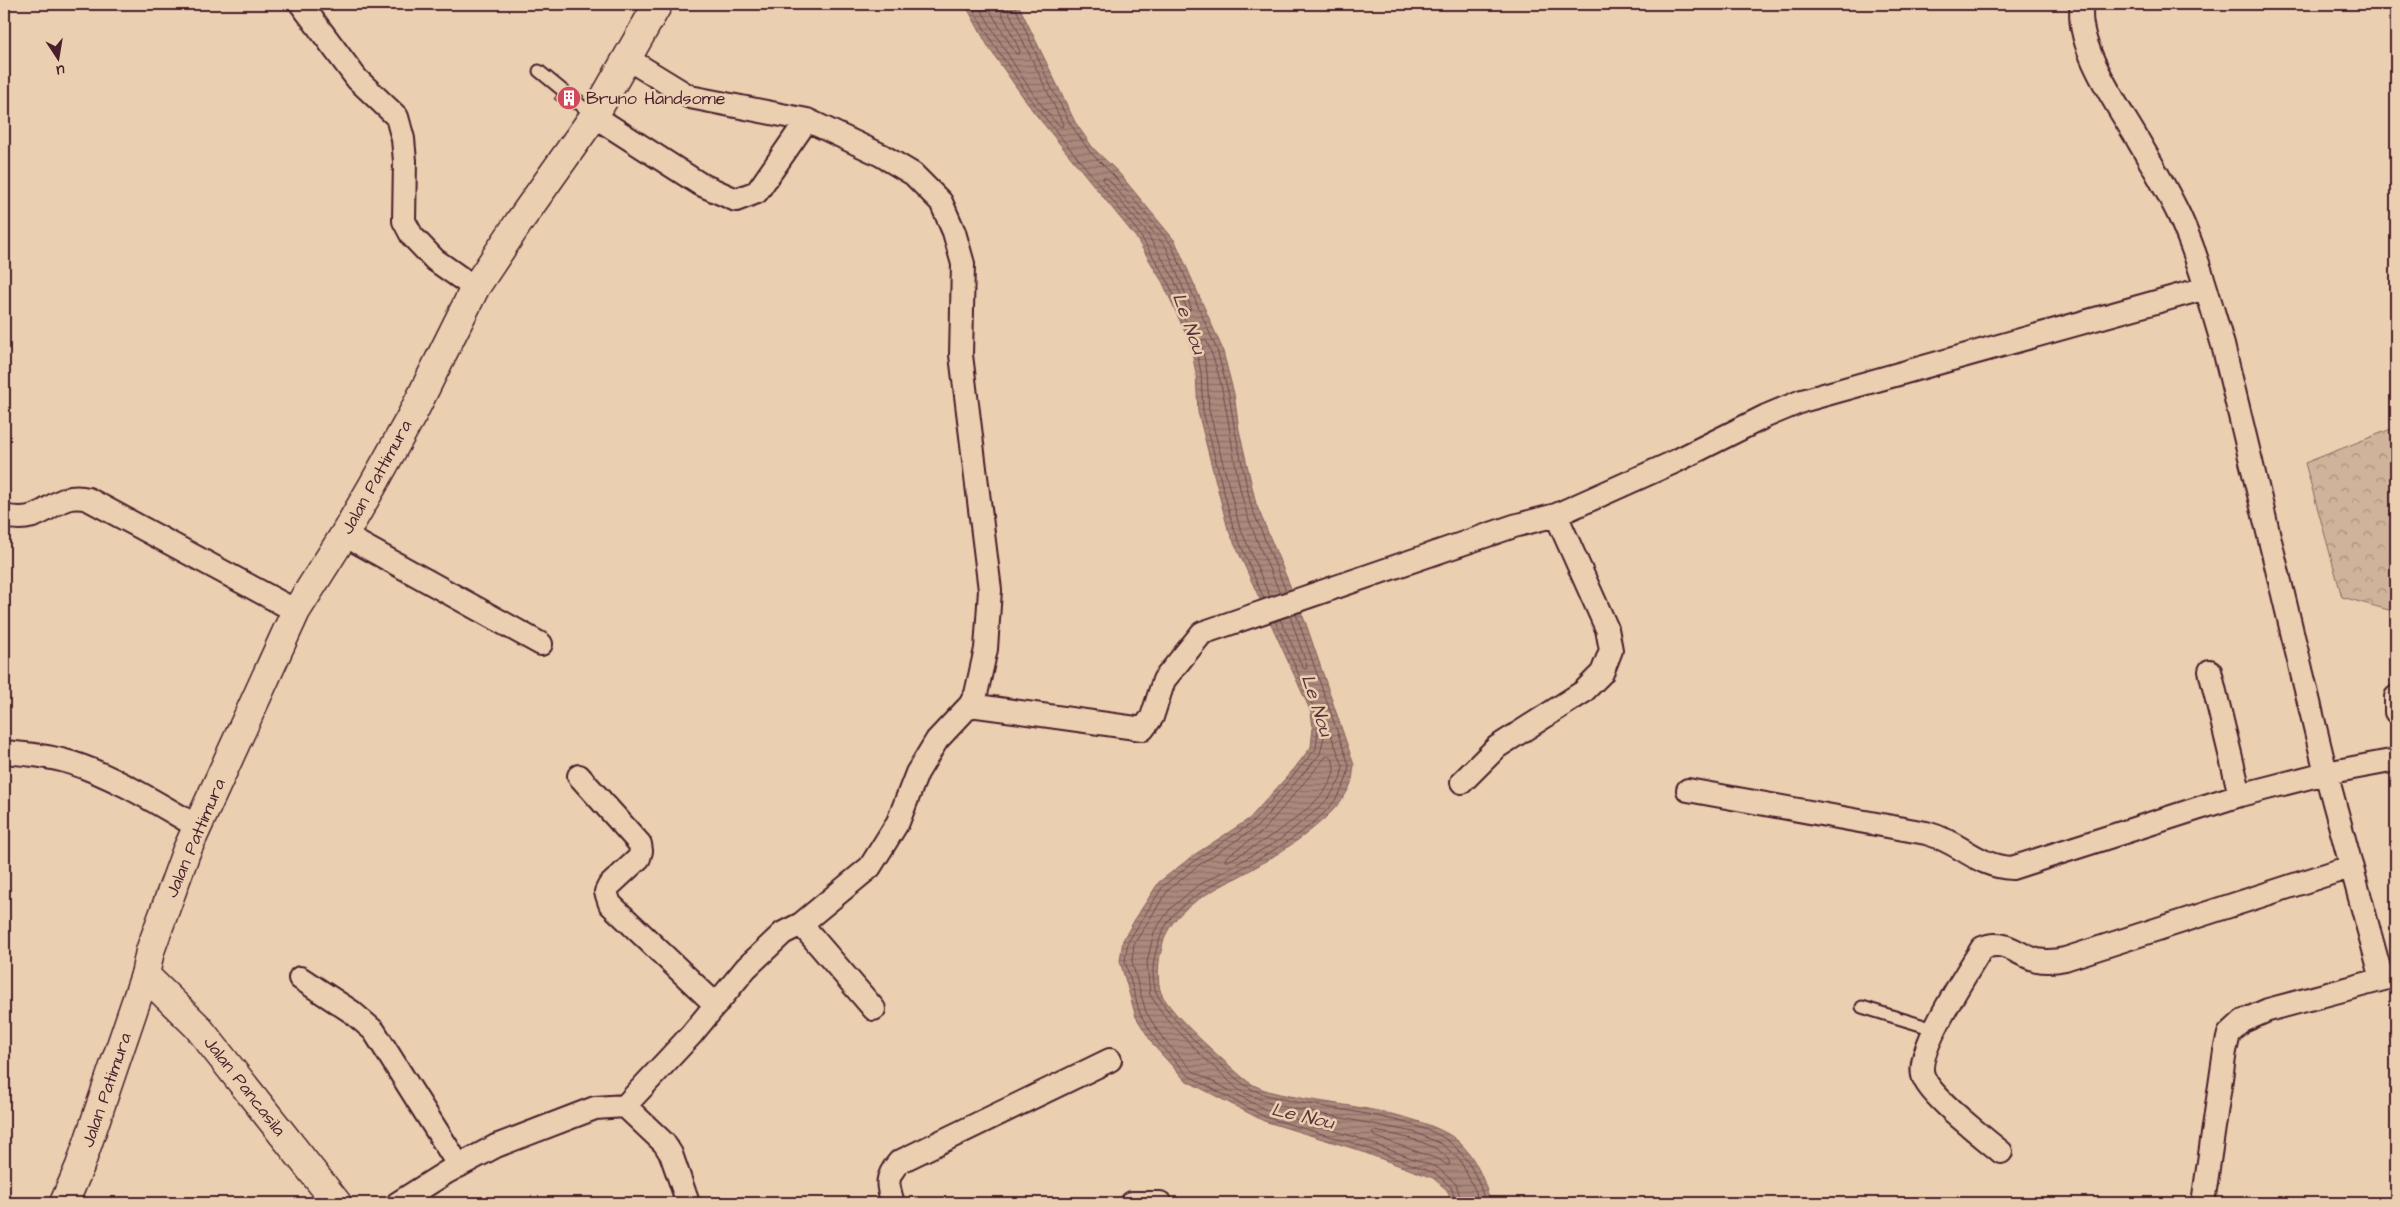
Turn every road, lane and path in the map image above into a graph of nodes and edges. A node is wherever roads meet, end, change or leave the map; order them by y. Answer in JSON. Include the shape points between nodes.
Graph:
{"nodes":[{"id":1,"x":301,"y":4,"type":"edge"},
{"id":2,"x":658,"y":4,"type":"edge"},
{"id":3,"x":2082,"y":4,"type":"edge"},
{"id":4,"x":628,"y":59,"type":"junction"},
{"id":5,"x":540,"y":71,"type":"dead end"},
{"id":6,"x":594,"y":116,"type":"junction"},
{"id":7,"x":808,"y":120,"type":"junction"},
{"id":8,"x":475,"y":288,"type":"junction"},
{"id":9,"x":2206,"y":288,"type":"junction"},
{"id":10,"x":1556,"y":515,"type":"junction"},
{"id":11,"x":4,"y":516,"type":"edge"},
{"id":12,"x":344,"y":535,"type":"junction"},
{"id":13,"x":296,"y":611,"type":"junction"},
{"id":14,"x":541,"y":644,"type":"dead end"},
{"id":15,"x":2210,"y":671,"type":"dead end"},
{"id":16,"x":2396,"y":697,"type":"edge"},
{"id":17,"x":970,"y":705,"type":"junction"},
{"id":18,"x":2396,"y":712,"type":"edge"},
{"id":19,"x":4,"y":752,"type":"edge"},
{"id":20,"x":2396,"y":760,"type":"edge"},
{"id":21,"x":2326,"y":773,"type":"junction"},
{"id":22,"x":579,"y":776,"type":"dead end"},
{"id":23,"x":1462,"y":782,"type":"dead end"},
{"id":24,"x":1688,"y":790,"type":"dead end"},
{"id":25,"x":2240,"y":795,"type":"junction"},
{"id":26,"x":198,"y":826,"type":"junction"},
{"id":27,"x":2350,"y":867,"type":"junction"},
{"id":28,"x":801,"y":924,"type":"junction"},
{"id":29,"x":145,"y":975,"type":"junction"},
{"id":30,"x":2389,"y":977,"type":"edge"},
{"id":31,"x":300,"y":978,"type":"dead end"},
{"id":32,"x":716,"y":1005,"type":"junction"},
{"id":33,"x":1862,"y":1007,"type":"dead end"},
{"id":34,"x":874,"y":1009,"type":"dead end"},
{"id":35,"x":1934,"y":1029,"type":"junction"},
{"id":36,"x":1110,"y":1060,"type":"dead end"},
{"id":37,"x":625,"y":1106,"type":"junction"},
{"id":38,"x":2001,"y":1152,"type":"dead end"},
{"id":39,"x":459,"y":1166,"type":"junction"},
{"id":40,"x":64,"y":1203,"type":"edge"},
{"id":41,"x":337,"y":1203,"type":"edge"},
{"id":42,"x":398,"y":1203,"type":"edge"},
{"id":43,"x":688,"y":1203,"type":"edge"},
{"id":44,"x":893,"y":1203,"type":"edge"},
{"id":45,"x":1132,"y":1203,"type":"edge"},
{"id":46,"x":1160,"y":1203,"type":"edge"},
{"id":47,"x":2203,"y":1203,"type":"edge"}],
"edges":[{"from":1,"to":8,"type":"street","via":[[357,79],[397,118],[405,161],[404,221],[412,236],[435,260]]},
{"from":2,"to":4,"type":"main road","name":"Jalan Pattimura"},
{"from":3,"to":9,"type":"street","via":[[2084,36],[2103,80],[2180,216]]},
{"from":4,"to":6,"type":"main road","name":"Jalan Pattimura"},
{"from":4,"to":7,"type":"street","via":[[690,97]]},
{"from":5,"to":6,"type":"lane"},
{"from":6,"to":7,"type":"street","via":[[700,184],[736,200],[757,192]]},
{"from":6,"to":8,"type":"main road","name":"Jalan Pattimura"},
{"from":7,"to":17,"type":"street","via":[[913,174],[941,202],[963,264],[961,355],[990,590],[986,649],[976,694]]},
{"from":8,"to":12,"type":"main road","name":"Jalan Pattimura","via":[[412,415]]},
{"from":9,"to":10,"type":"street","via":[[1802,401]]},
{"from":9,"to":21,"type":"street","via":[[2223,345]]},
{"from":10,"to":17,"type":"street","via":[[1514,526],[1202,633],[1164,680],[1152,717],[1143,729]]},
{"from":10,"to":23,"type":"street","via":[[1607,629],[1611,650],[1602,673],[1583,692],[1497,747]]},
{"from":11,"to":13,"type":"street","via":[[17,519],[37,516],[61,500],[74,496],[88,499]]},
{"from":12,"to":13,"type":"main road","name":"Jalan Pattimura"},
{"from":12,"to":14,"type":"street"},
{"from":13,"to":26,"type":"main road","name":"Jalan Pattimura"},
{"from":15,"to":25,"type":"street"},
{"from":16,"to":18,"type":"street"},
{"from":17,"to":28,"type":"street","via":[[937,740],[917,774],[898,822],[870,867]]},
{"from":19,"to":26,"type":"street","via":[[73,763]]},
{"from":20,"to":21,"type":"street"},
{"from":21,"to":25,"type":"street"},
{"from":21,"to":27,"type":"street"},
{"from":22,"to":32,"type":"street","via":[[640,844],[639,858],[606,892],[610,904]]},
{"from":24,"to":25,"type":"street","via":[[1926,833],[1944,838],[1980,862],[2012,868]]},
{"from":26,"to":29,"type":"main road","name":"Jalan Pattimura","via":[[162,916]]},
{"from":27,"to":30,"type":"street"},
{"from":27,"to":35,"type":"street","via":[[2065,959],[2037,960],[1992,943],[1982,948]]},
{"from":28,"to":32,"type":"street","via":[[783,933],[746,968]]},
{"from":28,"to":34,"type":"street"},
{"from":29,"to":40,"type":"main road","name":"Jalan Patimura","via":[[80,1166]]},
{"from":29,"to":41,"type":"main road","name":"Jalan Pancasila","via":[[197,1026]]},
{"from":30,"to":47,"type":"street","via":[[2268,1010],[2243,1021],[2229,1034]]},
{"from":31,"to":39,"type":"street","via":[[352,1012],[374,1031]]},
{"from":32,"to":37,"type":"street"},
{"from":33,"to":35,"type":"lane"},
{"from":35,"to":38,"type":"street","via":[[1922,1062],[1923,1078],[1947,1106]]},
{"from":36,"to":44,"type":"street","via":[[899,1162],[890,1173],[888,1185]]},
{"from":37,"to":39,"type":"street","via":[[595,1108],[496,1146]]},
{"from":37,"to":43,"type":"street","via":[[664,1143]]},
{"from":39,"to":42,"type":"street"},
{"from":45,"to":46,"type":"street"}]}
